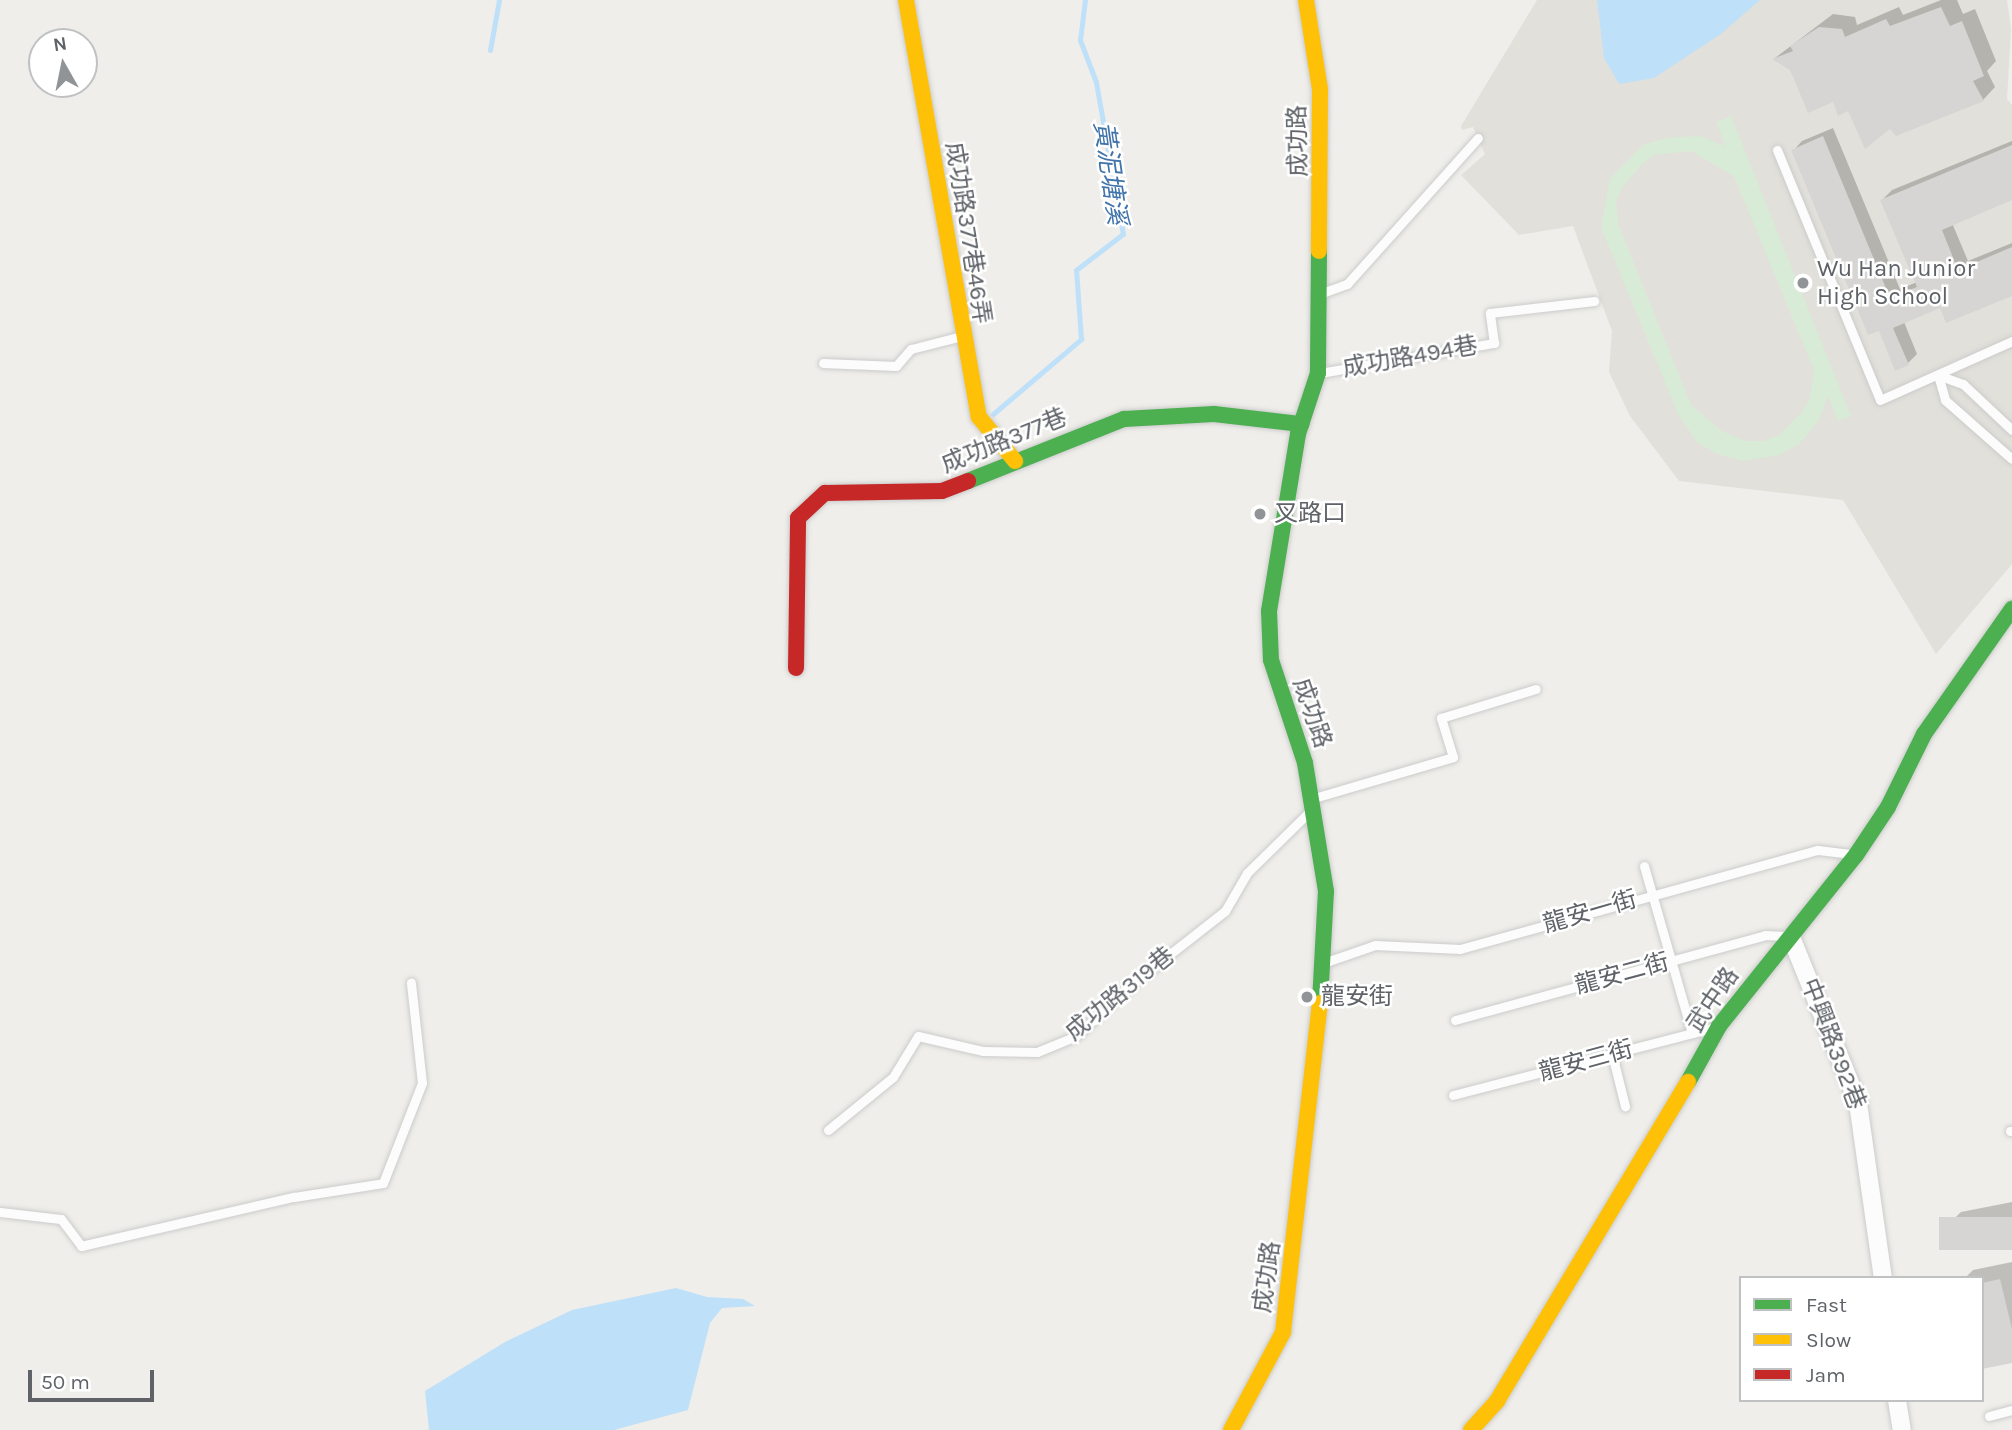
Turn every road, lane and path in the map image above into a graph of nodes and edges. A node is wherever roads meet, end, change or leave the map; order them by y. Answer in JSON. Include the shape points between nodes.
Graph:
{"nodes":[{"id":1,"x":906,"y":0,"type":"edge"},
{"id":2,"x":1306,"y":0,"type":"edge"},
{"id":3,"x":1478,"y":138,"type":"dead end"},
{"id":4,"x":1777,"y":150,"type":"dead end"},
{"id":5,"x":1322,"y":293,"type":"junction"},
{"id":6,"x":1594,"y":301,"type":"dead end"},
{"id":7,"x":962,"y":336,"type":"junction"},
{"id":8,"x":2012,"y":341,"type":"edge"},
{"id":9,"x":823,"y":363,"type":"dead end"},
{"id":10,"x":1318,"y":373,"type":"junction"},
{"id":11,"x":1938,"y":375,"type":"junction"},
{"id":12,"x":1301,"y":424,"type":"junction"},
{"id":13,"x":2012,"y":430,"type":"edge"},
{"id":14,"x":2012,"y":459,"type":"edge"},
{"id":15,"x":1015,"y":461,"type":"junction"},
{"id":16,"x":2012,"y":609,"type":"edge"},
{"id":17,"x":796,"y":668,"type":"dead end"},
{"id":18,"x":1536,"y":689,"type":"dead end"},
{"id":19,"x":1311,"y":804,"type":"junction"},
{"id":20,"x":1856,"y":855,"type":"junction"},
{"id":21,"x":1644,"y":866,"type":"dead end"},
{"id":22,"x":1651,"y":894,"type":"junction"},
{"id":23,"x":1791,"y":937,"type":"junction"},
{"id":24,"x":1671,"y":961,"type":"junction"},
{"id":25,"x":1325,"y":963,"type":"junction"},
{"id":26,"x":411,"y":983,"type":"dead end"},
{"id":27,"x":1455,"y":1020,"type":"dead end"},
{"id":28,"x":1719,"y":1026,"type":"junction"},
{"id":29,"x":1692,"y":1033,"type":"junction"},
{"id":30,"x":1612,"y":1054,"type":"junction"},
{"id":31,"x":1453,"y":1095,"type":"dead end"},
{"id":32,"x":1625,"y":1106,"type":"dead end"},
{"id":33,"x":828,"y":1130,"type":"dead end"},
{"id":34,"x":0,"y":1212,"type":"edge"},
{"id":35,"x":1883,"y":1276,"type":"edge"},
{"id":36,"x":1897,"y":1402,"type":"edge"},
{"id":37,"x":2012,"y":1410,"type":"edge"},
{"id":38,"x":1989,"y":1416,"type":"dead end"},
{"id":39,"x":1231,"y":1430,"type":"edge"},
{"id":40,"x":1471,"y":1430,"type":"edge"},
{"id":41,"x":1902,"y":1430,"type":"edge"}],
"edges":[{"from":1,"to":7,"type":"street","name":"成功路377巷46弄"},
{"from":2,"to":5,"type":"street","name":"成功路","via":[[1320,89]]},
{"from":3,"to":5,"type":"lane","via":[[1347,284]]},
{"from":4,"to":11,"type":"lane","via":[[1880,400]]},
{"from":5,"to":10,"type":"street","name":"成功路"},
{"from":6,"to":10,"type":"lane","name":"成功路494巷","via":[[1490,313],[1493,343]]},
{"from":7,"to":9,"type":"lane","via":[[911,349],[896,366]]},
{"from":7,"to":15,"type":"street","name":"成功路377巷46弄","via":[[979,417]]},
{"from":8,"to":11,"type":"lane"},
{"from":10,"to":12,"type":"street","name":"成功路"},
{"from":11,"to":13,"type":"lane","via":[[1963,384]]},
{"from":11,"to":14,"type":"lane","via":[[1945,400]]},
{"from":12,"to":15,"type":"street","name":"成功路377巷","via":[[1214,414],[1124,419]]},
{"from":12,"to":19,"type":"street","name":"成功路","via":[[1269,611],[1271,660],[1305,763]]},
{"from":15,"to":17,"type":"street","name":"成功路377巷","via":[[942,491],[825,493],[798,518]]},
{"from":16,"to":20,"type":"street","name":"武中路","via":[[1924,734],[1888,807]]},
{"from":18,"to":19,"type":"lane","via":[[1441,718],[1453,757]]},
{"from":19,"to":25,"type":"street","name":"成功路","via":[[1326,891]]},
{"from":19,"to":33,"type":"lane","name":"成功路319巷","via":[[1247,873],[1225,911],[1128,987],[1076,1036],[1037,1052],[983,1051],[918,1036],[893,1076]]},
{"from":20,"to":22,"type":"lane","name":"龍安一街","via":[[1818,850]]},
{"from":20,"to":23,"type":"street","name":"武中路"},
{"from":21,"to":22,"type":"lane"},
{"from":22,"to":24,"type":"lane"},
{"from":22,"to":25,"type":"lane","name":"龍安一街","via":[[1460,949],[1375,945]]},
{"from":23,"to":24,"type":"lane","name":"龍安二街","via":[[1765,935]]},
{"from":23,"to":28,"type":"street","name":"武中路"},
{"from":23,"to":35,"type":"street","name":"中興路392巷","via":[[1858,1103]]},
{"from":24,"to":27,"type":"lane","name":"龍安二街"},
{"from":24,"to":29,"type":"lane"},
{"from":25,"to":39,"type":"street","name":"成功路","via":[[1283,1332]]},
{"from":26,"to":34,"type":"lane","via":[[422,1083],[383,1183],[294,1197],[81,1246],[61,1219]]},
{"from":28,"to":29,"type":"lane","name":"龍安三街"},
{"from":28,"to":40,"type":"street","name":"武中路","via":[[1504,1389]]},
{"from":29,"to":30,"type":"lane","name":"龍安三街"},
{"from":30,"to":31,"type":"lane","name":"龍安三街"},
{"from":30,"to":32,"type":"lane"},
{"from":36,"to":41,"type":"street"},
{"from":37,"to":38,"type":"lane"}]}
